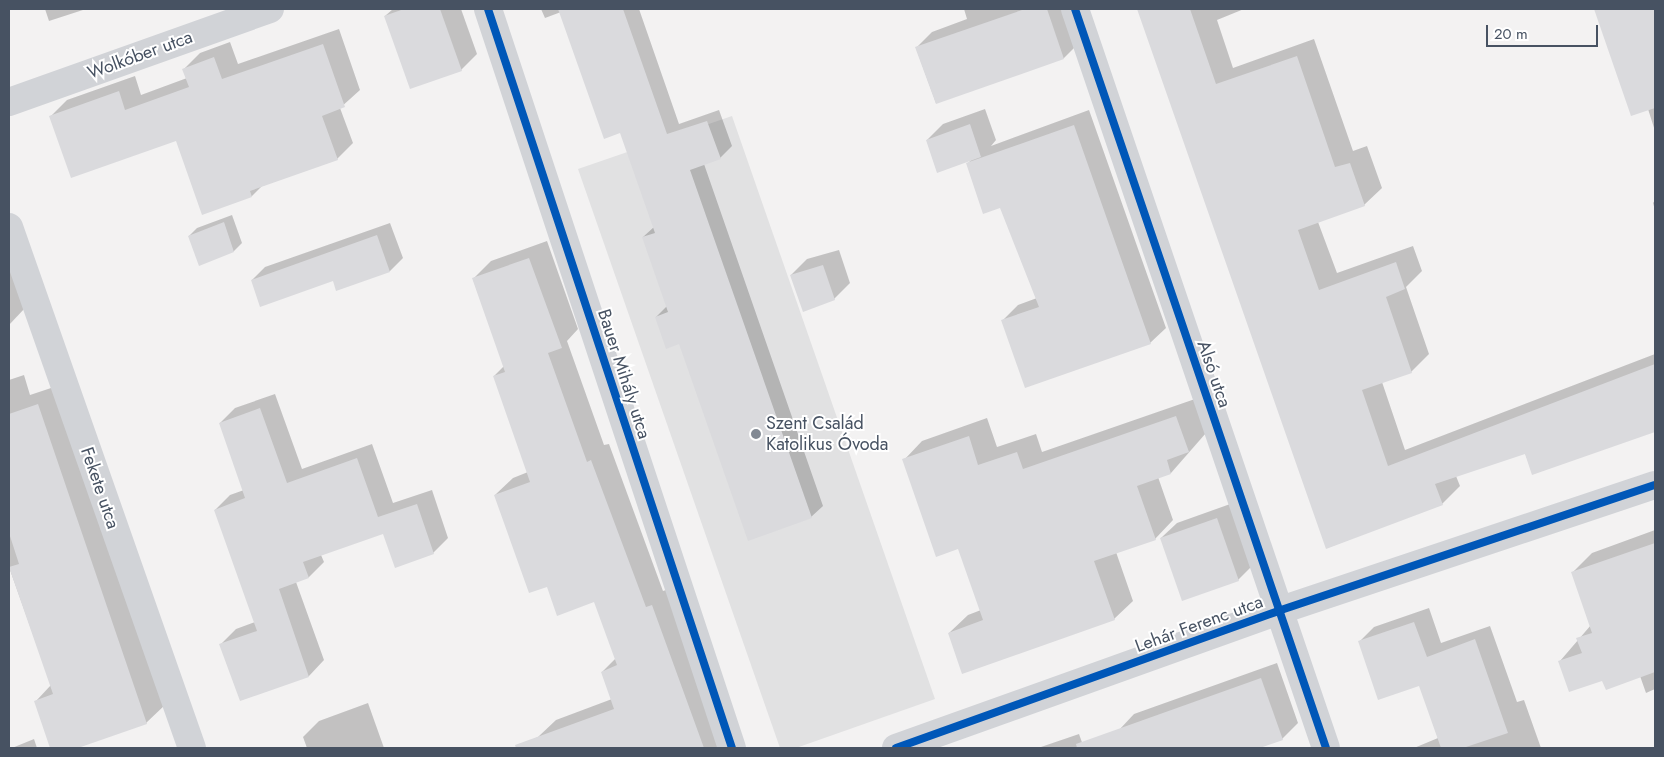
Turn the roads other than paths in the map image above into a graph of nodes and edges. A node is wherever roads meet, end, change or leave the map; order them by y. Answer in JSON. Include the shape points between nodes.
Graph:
{"nodes":[{"id":1,"x":270,"y":9,"type":"edge"},
{"id":2,"x":488,"y":9,"type":"edge"},
{"id":3,"x":1075,"y":9,"type":"edge"},
{"id":4,"x":9,"y":102,"type":"edge"},
{"id":5,"x":9,"y":227,"type":"edge"},
{"id":6,"x":1655,"y":485,"type":"edge"},
{"id":7,"x":1278,"y":611,"type":"junction"},
{"id":8,"x":192,"y":748,"type":"edge"},
{"id":9,"x":732,"y":748,"type":"edge"},
{"id":10,"x":896,"y":748,"type":"edge"},
{"id":11,"x":1326,"y":748,"type":"edge"}],
"edges":[{"from":1,"to":4,"type":"street","name":"Wolkóber utca"},
{"from":2,"to":9,"type":"street","name":"Bauer Mihály utca"},
{"from":3,"to":7,"type":"street","name":"Alsó utca"},
{"from":5,"to":8,"type":"street","name":"Fekete utca"},
{"from":6,"to":7,"type":"street","name":"Lehár Ferenc utca"},
{"from":7,"to":10,"type":"street","name":"Lehár Ferenc utca"},
{"from":7,"to":11,"type":"street","name":"Alsó utca"}]}
